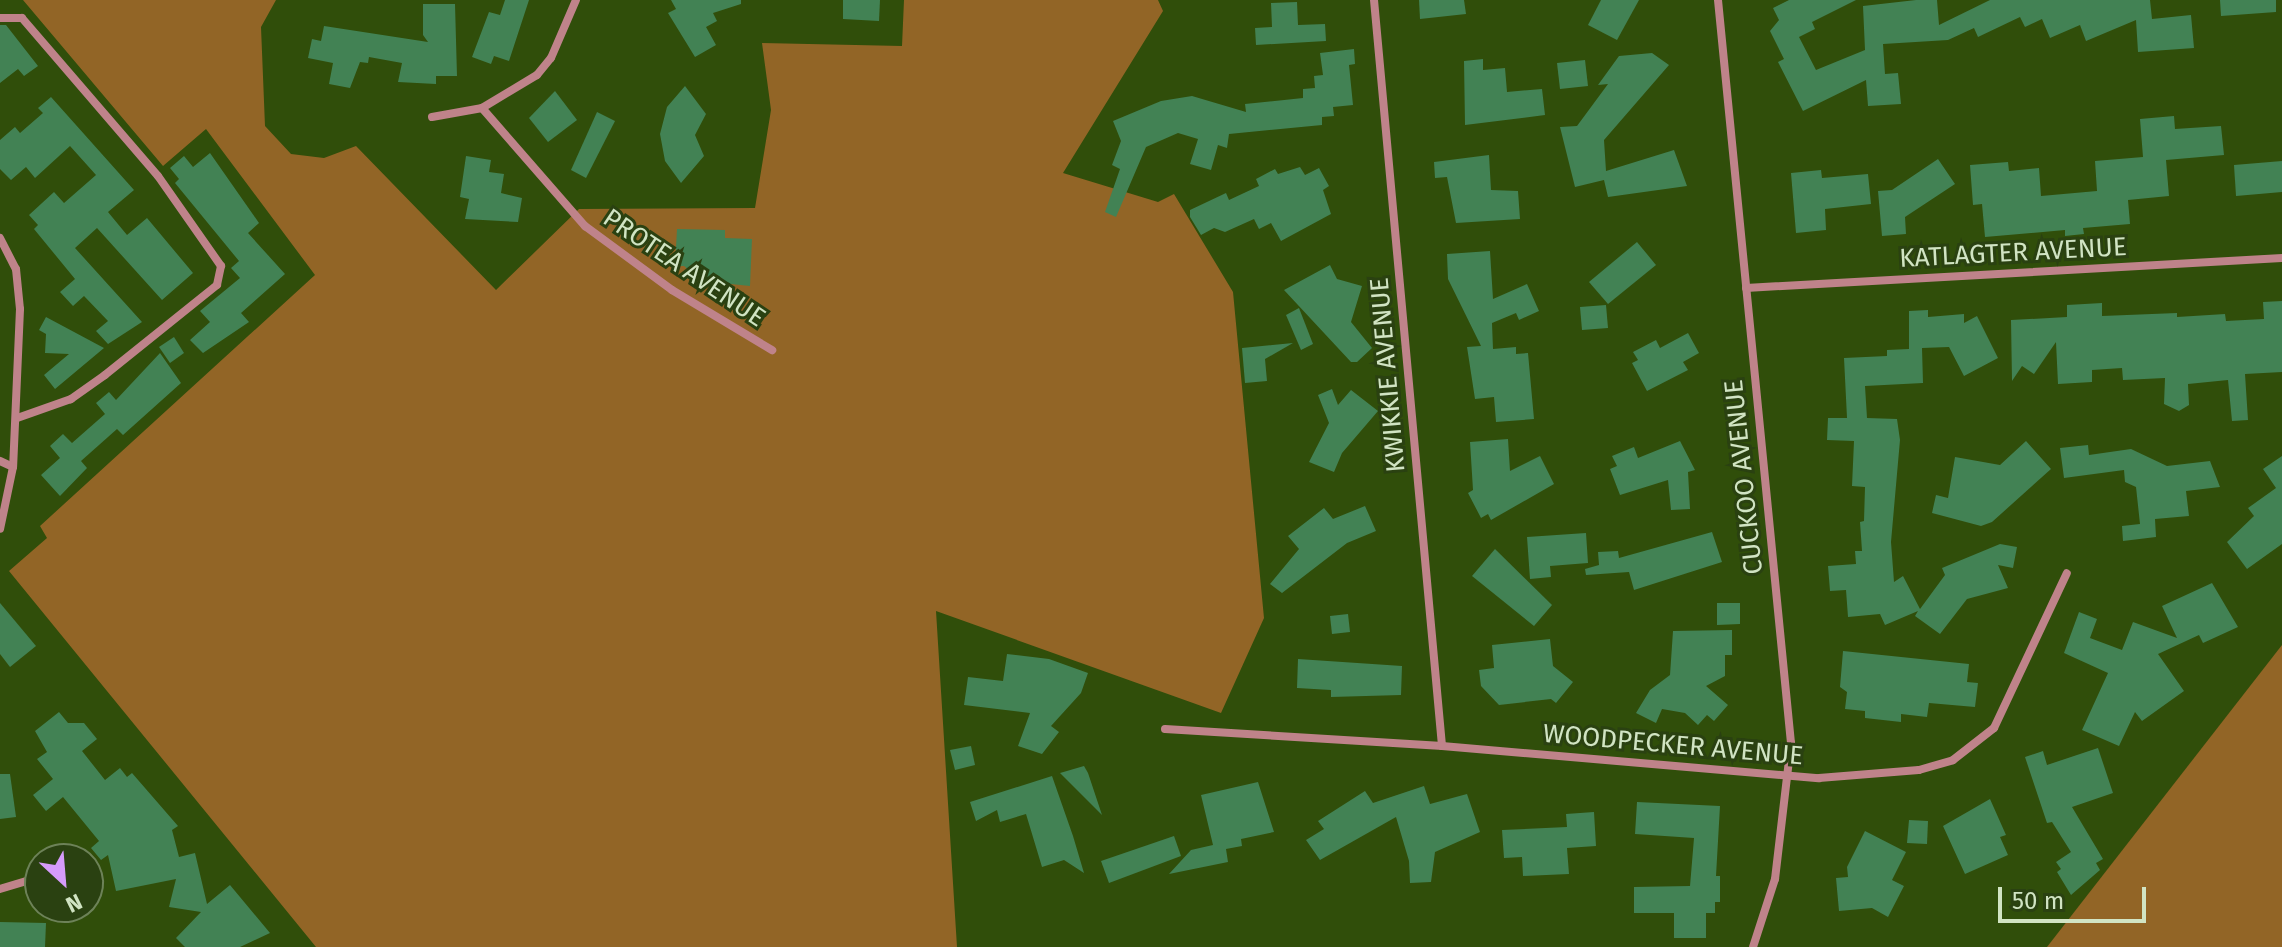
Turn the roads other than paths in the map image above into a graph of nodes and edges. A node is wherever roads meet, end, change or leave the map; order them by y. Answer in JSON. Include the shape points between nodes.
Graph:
{"nodes":[{"id":1,"x":576,"y":0,"type":"edge"},
{"id":2,"x":1374,"y":0,"type":"edge"},
{"id":3,"x":1718,"y":0,"type":"edge"},
{"id":4,"x":0,"y":18,"type":"edge"},
{"id":5,"x":482,"y":108,"type":"junction"},
{"id":6,"x":432,"y":117,"type":"dead end"},
{"id":7,"x":0,"y":238,"type":"edge"},
{"id":8,"x":2282,"y":258,"type":"edge"},
{"id":9,"x":1746,"y":288,"type":"junction"},
{"id":10,"x":772,"y":350,"type":"dead end"},
{"id":11,"x":17,"y":418,"type":"junction"},
{"id":12,"x":0,"y":461,"type":"edge"},
{"id":13,"x":13,"y":467,"type":"junction"},
{"id":14,"x":0,"y":529,"type":"edge"},
{"id":15,"x":2067,"y":573,"type":"dead end"},
{"id":16,"x":1165,"y":729,"type":"dead end"},
{"id":17,"x":1442,"y":746,"type":"junction"},
{"id":18,"x":1789,"y":775,"type":"junction"},
{"id":19,"x":24,"y":882,"type":"edge"},
{"id":20,"x":0,"y":889,"type":"edge"},
{"id":21,"x":1753,"y":947,"type":"edge"}],
"edges":[{"from":1,"to":5,"type":"street","via":[[551,58],[537,75]]},
{"from":2,"to":17,"type":"street","name":"KWIKKIE AVENUE"},
{"from":3,"to":9,"type":"street","name":"CUCKOO AVENUE"},
{"from":4,"to":11,"type":"street","via":[[22,18],[166,185],[221,266],[217,285],[105,375],[71,399]]},
{"from":5,"to":6,"type":"street"},
{"from":5,"to":10,"type":"street","name":"PROTEA AVENUE","via":[[585,226],[672,290]]},
{"from":7,"to":11,"type":"street","via":[[20,289]]},
{"from":8,"to":9,"type":"street","name":"KATLAGTER AVENUE"},
{"from":9,"to":18,"type":"street","name":"CUCKOO AVENUE","via":[[1790,727]]},
{"from":11,"to":13,"type":"street"},
{"from":12,"to":13,"type":"street"},
{"from":13,"to":14,"type":"street"},
{"from":15,"to":18,"type":"street","name":"WOODPECKER AVENUE","via":[[1994,728],[1975,747],[1919,770],[1819,778]]},
{"from":16,"to":17,"type":"street","name":"WOODPECKER AVENUE"},
{"from":17,"to":18,"type":"street","name":"WOODPECKER AVENUE"},
{"from":18,"to":21,"type":"street","name":"CUCKOO AVENUE","via":[[1775,879]]},
{"from":19,"to":20,"type":"street"}]}
